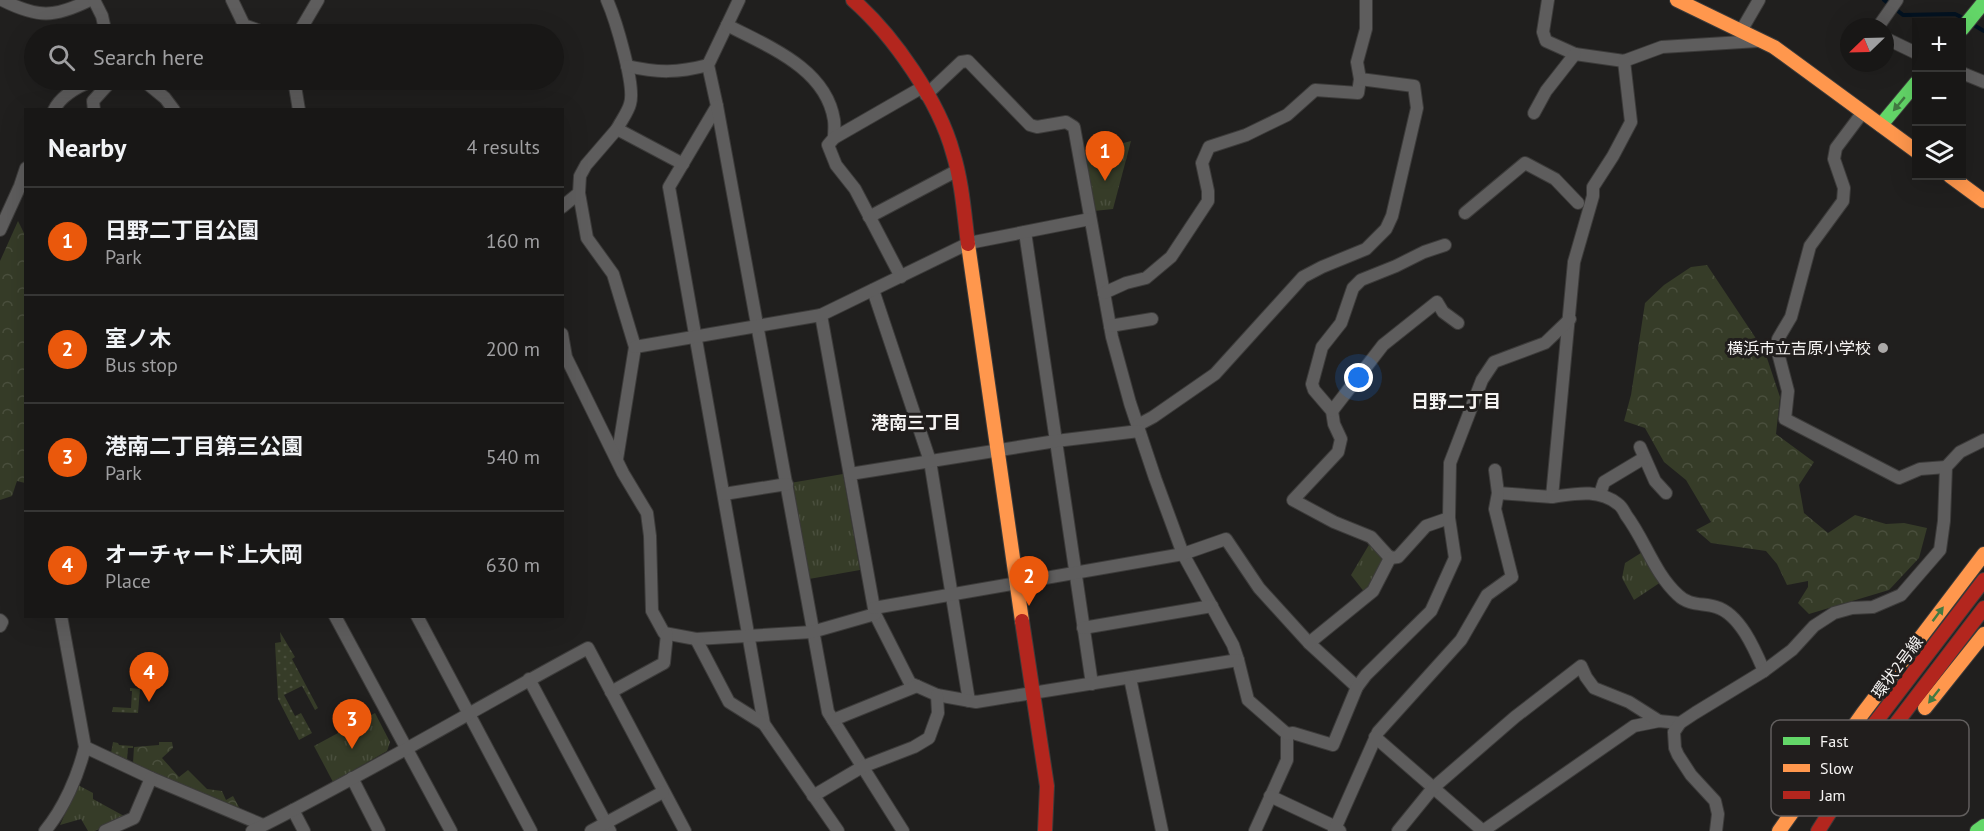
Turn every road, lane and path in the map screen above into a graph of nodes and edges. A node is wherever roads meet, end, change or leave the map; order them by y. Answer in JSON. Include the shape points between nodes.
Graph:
{"nodes":[{"id":1,"x":2,"y":0,"type":"edge"},
{"id":2,"x":92,"y":0,"type":"edge"},
{"id":3,"x":232,"y":0,"type":"edge"},
{"id":4,"x":318,"y":0,"type":"edge"},
{"id":5,"x":607,"y":0,"type":"edge"},
{"id":6,"x":739,"y":0,"type":"edge"},
{"id":7,"x":854,"y":0,"type":"edge"},
{"id":8,"x":1366,"y":0,"type":"edge"},
{"id":9,"x":1548,"y":0,"type":"edge"},
{"id":10,"x":1677,"y":0,"type":"edge"},
{"id":11,"x":1759,"y":0,"type":"edge"},
{"id":12,"x":1984,"y":2,"type":"edge"},
{"id":13,"x":1894,"y":4,"type":"edge"},
{"id":14,"x":1884,"y":18,"type":"edge"},
{"id":15,"x":104,"y":24,"type":"edge"},
{"id":16,"x":244,"y":24,"type":"edge"},
{"id":17,"x":304,"y":24,"type":"edge"},
{"id":18,"x":1966,"y":24,"type":"edge"},
{"id":19,"x":727,"y":25,"type":"junction"},
{"id":20,"x":1741,"y":31,"type":"junction"},
{"id":21,"x":1761,"y":41,"type":"junction"},
{"id":22,"x":1894,"y":42,"type":"edge"},
{"id":23,"x":1912,"y":51,"type":"edge"},
{"id":24,"x":1575,"y":54,"type":"junction"},
{"id":25,"x":1624,"y":61,"type":"junction"},
{"id":26,"x":708,"y":65,"type":"junction"},
{"id":27,"x":627,"y":66,"type":"junction"},
{"id":28,"x":1966,"y":75,"type":"edge"},
{"id":29,"x":1360,"y":79,"type":"junction"},
{"id":30,"x":1984,"y":82,"type":"edge"},
{"id":31,"x":1912,"y":89,"type":"edge"},
{"id":32,"x":74,"y":90,"type":"edge"},
{"id":33,"x":103,"y":90,"type":"edge"},
{"id":34,"x":155,"y":90,"type":"edge"},
{"id":35,"x":296,"y":90,"type":"edge"},
{"id":36,"x":923,"y":91,"type":"junction"},
{"id":37,"x":717,"y":106,"type":"junction"},
{"id":38,"x":55,"y":108,"type":"edge"},
{"id":39,"x":94,"y":108,"type":"edge"},
{"id":40,"x":172,"y":108,"type":"edge"},
{"id":41,"x":299,"y":108,"type":"edge"},
{"id":42,"x":1863,"y":112,"type":"junction"},
{"id":43,"x":1534,"y":113,"type":"dead end"},
{"id":44,"x":1881,"y":125,"type":"junction"},
{"id":45,"x":617,"y":129,"type":"junction"},
{"id":46,"x":834,"y":138,"type":"junction"},
{"id":47,"x":1912,"y":147,"type":"edge"},
{"id":48,"x":683,"y":164,"type":"junction"},
{"id":49,"x":958,"y":170,"type":"junction"},
{"id":50,"x":24,"y":174,"type":"edge"},
{"id":51,"x":1955,"y":180,"type":"edge"},
{"id":52,"x":579,"y":193,"type":"junction"},
{"id":53,"x":1984,"y":201,"type":"edge"},
{"id":54,"x":1578,"y":203,"type":"dead end"},
{"id":55,"x":564,"y":205,"type":"edge"},
{"id":56,"x":1465,"y":213,"type":"dead end"},
{"id":57,"x":869,"y":217,"type":"junction"},
{"id":58,"x":1090,"y":219,"type":"junction"},
{"id":59,"x":0,"y":230,"type":"edge"},
{"id":60,"x":1025,"y":232,"type":"junction"},
{"id":61,"x":969,"y":243,"type":"junction"},
{"id":62,"x":1445,"y":245,"type":"dead end"},
{"id":63,"x":901,"y":277,"type":"junction"},
{"id":64,"x":873,"y":290,"type":"junction"},
{"id":65,"x":1104,"y":293,"type":"junction"},
{"id":66,"x":821,"y":315,"type":"junction"},
{"id":67,"x":1152,"y":319,"type":"dead end"},
{"id":68,"x":1570,"y":320,"type":"junction"},
{"id":69,"x":1458,"y":323,"type":"dead end"},
{"id":70,"x":758,"y":326,"type":"junction"},
{"id":71,"x":1110,"y":326,"type":"junction"},
{"id":72,"x":695,"y":337,"type":"junction"},
{"id":73,"x":564,"y":346,"type":"edge"},
{"id":74,"x":635,"y":347,"type":"junction"},
{"id":75,"x":1332,"y":411,"type":"junction"},
{"id":76,"x":1138,"y":428,"type":"junction"},
{"id":77,"x":1984,"y":440,"type":"edge"},
{"id":78,"x":1056,"y":441,"type":"junction"},
{"id":79,"x":998,"y":450,"type":"junction"},
{"id":80,"x":617,"y":459,"type":"junction"},
{"id":81,"x":930,"y":461,"type":"junction"},
{"id":82,"x":1946,"y":467,"type":"junction"},
{"id":83,"x":1495,"y":470,"type":"dead end"},
{"id":84,"x":850,"y":474,"type":"junction"},
{"id":85,"x":787,"y":484,"type":"junction"},
{"id":86,"x":1498,"y":493,"type":"junction"},
{"id":87,"x":724,"y":494,"type":"junction"},
{"id":88,"x":1600,"y":494,"type":"junction"},
{"id":89,"x":1666,"y":494,"type":"dead end"},
{"id":90,"x":1552,"y":497,"type":"junction"},
{"id":91,"x":1449,"y":518,"type":"junction"},
{"id":92,"x":1184,"y":554,"type":"junction"},
{"id":93,"x":1984,"y":554,"type":"edge"},
{"id":94,"x":1390,"y":558,"type":"junction"},
{"id":95,"x":1075,"y":573,"type":"junction"},
{"id":96,"x":1984,"y":580,"type":"edge"},
{"id":97,"x":1016,"y":583,"type":"junction"},
{"id":98,"x":951,"y":594,"type":"junction"},
{"id":99,"x":1212,"y":606,"type":"junction"},
{"id":100,"x":1984,"y":608,"type":"edge"},
{"id":101,"x":874,"y":611,"type":"junction"},
{"id":102,"x":61,"y":618,"type":"edge"},
{"id":103,"x":336,"y":618,"type":"edge"},
{"id":104,"x":418,"y":618,"type":"edge"},
{"id":105,"x":0,"y":620,"type":"edge"},
{"id":106,"x":0,"y":626,"type":"edge"},
{"id":107,"x":1083,"y":628,"type":"junction"},
{"id":108,"x":812,"y":633,"type":"junction"},
{"id":109,"x":667,"y":634,"type":"junction"},
{"id":110,"x":1984,"y":634,"type":"edge"},
{"id":111,"x":747,"y":636,"type":"junction"},
{"id":112,"x":696,"y":639,"type":"junction"},
{"id":113,"x":1309,"y":643,"type":"junction"},
{"id":114,"x":1238,"y":660,"type":"junction"},
{"id":115,"x":1764,"y":671,"type":"junction"},
{"id":116,"x":1130,"y":678,"type":"junction"},
{"id":117,"x":529,"y":679,"type":"junction"},
{"id":118,"x":1092,"y":684,"type":"junction"},
{"id":119,"x":917,"y":686,"type":"junction"},
{"id":120,"x":1357,"y":687,"type":"junction"},
{"id":121,"x":611,"y":692,"type":"junction"},
{"id":122,"x":1034,"y":693,"type":"junction"},
{"id":123,"x":938,"y":695,"type":"junction"},
{"id":124,"x":969,"y":701,"type":"junction"},
{"id":125,"x":469,"y":715,"type":"junction"},
{"id":126,"x":834,"y":720,"type":"junction"},
{"id":127,"x":1858,"y":720,"type":"edge"},
{"id":128,"x":1878,"y":720,"type":"edge"},
{"id":129,"x":1899,"y":720,"type":"edge"},
{"id":130,"x":1914,"y":720,"type":"edge"},
{"id":131,"x":1659,"y":721,"type":"junction"},
{"id":132,"x":1680,"y":723,"type":"junction"},
{"id":133,"x":764,"y":724,"type":"junction"},
{"id":134,"x":1287,"y":734,"type":"junction"},
{"id":135,"x":1375,"y":737,"type":"junction"},
{"id":136,"x":85,"y":747,"type":"junction"},
{"id":137,"x":405,"y":749,"type":"junction"},
{"id":138,"x":862,"y":767,"type":"junction"},
{"id":139,"x":151,"y":778,"type":"junction"},
{"id":140,"x":352,"y":778,"type":"junction"},
{"id":141,"x":1433,"y":788,"type":"junction"},
{"id":142,"x":663,"y":792,"type":"junction"},
{"id":143,"x":813,"y":796,"type":"junction"},
{"id":144,"x":1270,"y":796,"type":"junction"},
{"id":145,"x":293,"y":810,"type":"junction"},
{"id":146,"x":1790,"y":816,"type":"edge"},
{"id":147,"x":1804,"y":816,"type":"edge"},
{"id":148,"x":1833,"y":816,"type":"edge"},
{"id":149,"x":1821,"y":826,"type":"edge"},
{"id":150,"x":1984,"y":826,"type":"edge"},
{"id":151,"x":608,"y":827,"type":"edge"},
{"id":152,"x":258,"y":828,"type":"edge"},
{"id":153,"x":1337,"y":830,"type":"edge"},
{"id":154,"x":45,"y":831,"type":"edge"},
{"id":155,"x":105,"y":831,"type":"edge"},
{"id":156,"x":304,"y":831,"type":"edge"},
{"id":157,"x":380,"y":831,"type":"edge"},
{"id":158,"x":451,"y":831,"type":"edge"},
{"id":159,"x":531,"y":831,"type":"edge"},
{"id":160,"x":591,"y":831,"type":"edge"},
{"id":161,"x":685,"y":831,"type":"edge"},
{"id":162,"x":838,"y":831,"type":"edge"},
{"id":163,"x":903,"y":831,"type":"edge"},
{"id":164,"x":1045,"y":831,"type":"edge"},
{"id":165,"x":1162,"y":831,"type":"edge"},
{"id":166,"x":1255,"y":831,"type":"edge"},
{"id":167,"x":1398,"y":831,"type":"edge"},
{"id":168,"x":1716,"y":831,"type":"edge"},
{"id":169,"x":1779,"y":831,"type":"edge"},
{"id":170,"x":1793,"y":831,"type":"edge"},
{"id":171,"x":1977,"y":831,"type":"edge"}],
"edges":[{"from":1,"to":2,"type":"street","via":[[25,11],[46,14],[68,11]]},
{"from":2,"to":15,"type":"street"},
{"from":3,"to":16,"type":"street"},
{"from":4,"to":17,"type":"street"},
{"from":5,"to":27,"type":"street"},
{"from":6,"to":19,"type":"street"},
{"from":7,"to":36,"type":"main road","via":[[884,31]]},
{"from":8,"to":29,"type":"street","via":[[1366,29],[1357,62]]},
{"from":9,"to":24,"type":"street","via":[[1543,32],[1546,41]]},
{"from":10,"to":20,"type":"main road"},
{"from":11,"to":20,"type":"street"},
{"from":12,"to":18,"type":"main road"},
{"from":13,"to":14,"type":"street"},
{"from":19,"to":26,"type":"street"},
{"from":19,"to":46,"type":"street","via":[[802,67],[828,102]]},
{"from":20,"to":21,"type":"main road"},
{"from":21,"to":25,"type":"street","via":[[1662,47]]},
{"from":21,"to":42,"type":"main road"},
{"from":22,"to":23,"type":"street"},
{"from":24,"to":25,"type":"street"},
{"from":24,"to":43,"type":"street"},
{"from":25,"to":68,"type":"street","via":[[1631,122],[1593,187],[1574,262]]},
{"from":26,"to":27,"type":"street","via":[[686,71]]},
{"from":26,"to":37,"type":"street"},
{"from":27,"to":45,"type":"street","via":[[631,103]]},
{"from":28,"to":30,"type":"street"},
{"from":29,"to":65,"type":"street","via":[[1358,93],[1315,90],[1287,114],[1246,135],[1209,147],[1202,163],[1208,201],[1171,256],[1146,278]]},
{"from":29,"to":76,"type":"street","via":[[1414,86],[1417,108],[1386,229],[1366,249],[1303,277],[1215,374]]},
{"from":31,"to":44,"type":"main road","one_way":true},
{"from":32,"to":38,"type":"street"},
{"from":33,"to":39,"type":"street","via":[[93,101]]},
{"from":34,"to":40,"type":"street"},
{"from":35,"to":41,"type":"street"},
{"from":36,"to":46,"type":"street"},
{"from":36,"to":49,"type":"main road","via":[[951,143]]},
{"from":36,"to":58,"type":"street","via":[[961,62],[968,61],[1030,125],[1037,128],[1066,122],[1074,127]]},
{"from":37,"to":48,"type":"street"},
{"from":37,"to":70,"type":"street"},
{"from":42,"to":44,"type":"main road"},
{"from":42,"to":82,"type":"street","via":[[1836,148],[1834,159],[1844,188],[1843,201],[1810,246],[1791,317],[1778,339],[1788,391],[1785,419],[1899,478],[1920,469]]},
{"from":44,"to":47,"type":"main road"},
{"from":45,"to":48,"type":"street"},
{"from":45,"to":52,"type":"street","via":[[586,165],[580,176]]},
{"from":46,"to":57,"type":"street","via":[[828,145],[836,165],[855,189]]},
{"from":48,"to":72,"type":"street","via":[[669,188]]},
{"from":49,"to":57,"type":"street"},
{"from":49,"to":61,"type":"main road"},
{"from":50,"to":59,"type":"street"},
{"from":51,"to":53,"type":"main road"},
{"from":52,"to":55,"type":"street"},
{"from":52,"to":74,"type":"street","via":[[587,238],[614,274]]},
{"from":54,"to":56,"type":"street","via":[[1555,179],[1525,162]]},
{"from":57,"to":63,"type":"street"},
{"from":58,"to":60,"type":"street"},
{"from":58,"to":65,"type":"street"},
{"from":60,"to":61,"type":"street"},
{"from":60,"to":78,"type":"street"},
{"from":61,"to":63,"type":"street"},
{"from":61,"to":79,"type":"main road"},
{"from":62,"to":75,"type":"street","via":[[1361,280],[1353,288],[1341,323],[1322,347],[1312,384]]},
{"from":63,"to":64,"type":"street"},
{"from":64,"to":66,"type":"street"},
{"from":64,"to":81,"type":"street"},
{"from":65,"to":71,"type":"street"},
{"from":66,"to":70,"type":"street"},
{"from":66,"to":84,"type":"street"},
{"from":67,"to":71,"type":"street"},
{"from":68,"to":90,"type":"street"},
{"from":68,"to":91,"type":"street","via":[[1545,343],[1494,362],[1482,380],[1450,463]]},
{"from":69,"to":75,"type":"street","via":[[1437,302],[1383,345]]},
{"from":70,"to":72,"type":"street"},
{"from":70,"to":85,"type":"street"},
{"from":71,"to":76,"type":"street"},
{"from":72,"to":74,"type":"street"},
{"from":72,"to":87,"type":"street"},
{"from":73,"to":80,"type":"street","via":[[566,357]]},
{"from":74,"to":80,"type":"street"},
{"from":75,"to":94,"type":"street","via":[[1341,439],[1338,452],[1293,500],[1371,537]]},
{"from":76,"to":78,"type":"street"},
{"from":76,"to":92,"type":"street"},
{"from":77,"to":82,"type":"street","via":[[1960,452]]},
{"from":78,"to":79,"type":"street"},
{"from":78,"to":95,"type":"street"},
{"from":79,"to":81,"type":"street"},
{"from":79,"to":97,"type":"main road"},
{"from":80,"to":109,"type":"street","via":[[647,513],[652,611]]},
{"from":81,"to":84,"type":"street"},
{"from":81,"to":98,"type":"street"},
{"from":82,"to":115,"type":"street","via":[[1940,550],[1919,575],[1901,595],[1873,607],[1834,613]]},
{"from":83,"to":86,"type":"street"},
{"from":84,"to":101,"type":"street"},
{"from":85,"to":87,"type":"street"},
{"from":85,"to":108,"type":"street"},
{"from":86,"to":90,"type":"street"},
{"from":86,"to":135,"type":"street","via":[[1495,509],[1512,577],[1487,595],[1461,640]]},
{"from":87,"to":111,"type":"street"},
{"from":88,"to":89,"type":"street","via":[[1604,482],[1642,452],[1654,481]]},
{"from":88,"to":90,"type":"street"},
{"from":88,"to":115,"type":"street","via":[[1618,504],[1633,523],[1662,577],[1680,597],[1694,604],[1718,607],[1734,618],[1754,646]]},
{"from":91,"to":94,"type":"street","via":[[1426,526],[1398,557]]},
{"from":91,"to":120,"type":"street","via":[[1455,558],[1431,611]]},
{"from":92,"to":95,"type":"street"},
{"from":92,"to":99,"type":"street"},
{"from":92,"to":113,"type":"street","via":[[1226,539],[1259,588]]},
{"from":127,"to":93,"type":"main road","one_way":true},
{"from":94,"to":113,"type":"street","via":[[1373,591]]},
{"from":95,"to":97,"type":"street"},
{"from":95,"to":107,"type":"street"},
{"from":96,"to":128,"type":"main road","name":"環状2号線"},
{"from":97,"to":98,"type":"street"},
{"from":97,"to":122,"type":"main road"},
{"from":98,"to":101,"type":"street"},
{"from":98,"to":124,"type":"street"},
{"from":99,"to":107,"type":"street"},
{"from":99,"to":114,"type":"street"},
{"from":100,"to":129,"type":"main road","name":"環状2号線"},
{"from":101,"to":108,"type":"street"},
{"from":101,"to":119,"type":"street","via":[[910,683]]},
{"from":102,"to":136,"type":"street"},
{"from":103,"to":137,"type":"street"},
{"from":104,"to":125,"type":"street"},
{"from":105,"to":106,"type":"street"},
{"from":107,"to":118,"type":"street"},
{"from":108,"to":111,"type":"street"},
{"from":108,"to":126,"type":"street","via":[[828,712]]},
{"from":109,"to":112,"type":"street"},
{"from":109,"to":121,"type":"street","via":[[664,663]]},
{"from":110,"to":130,"type":"main road","one_way":true},
{"from":111,"to":112,"type":"street"},
{"from":111,"to":133,"type":"street"},
{"from":112,"to":133,"type":"street","via":[[729,702]]},
{"from":113,"to":120,"type":"street"},
{"from":114,"to":116,"type":"street"},
{"from":114,"to":134,"type":"street","via":[[1248,700]]},
{"from":115,"to":132,"type":"street"},
{"from":116,"to":118,"type":"street"},
{"from":116,"to":165,"type":"street"},
{"from":117,"to":121,"type":"street","via":[[588,648]]},
{"from":117,"to":125,"type":"street"},
{"from":117,"to":151,"type":"street"},
{"from":118,"to":122,"type":"street"},
{"from":119,"to":123,"type":"street"},
{"from":119,"to":126,"type":"street"},
{"from":120,"to":134,"type":"street","via":[[1333,745]]},
{"from":121,"to":142,"type":"street"},
{"from":122,"to":124,"type":"street"},
{"from":122,"to":164,"type":"main road","via":[[1047,786]]},
{"from":123,"to":124,"type":"street"},
{"from":123,"to":138,"type":"street","via":[[938,713],[929,738]]},
{"from":125,"to":137,"type":"street"},
{"from":125,"to":159,"type":"street"},
{"from":126,"to":138,"type":"street"},
{"from":131,"to":132,"type":"street"},
{"from":131,"to":141,"type":"street","via":[[1634,726],[1483,831]]},
{"from":131,"to":141,"type":"street","via":[[1629,702],[1594,688],[1581,666]]},
{"from":132,"to":168,"type":"street","via":[[1674,732],[1675,748],[1691,776],[1715,801]]},
{"from":133,"to":143,"type":"street"},
{"from":134,"to":144,"type":"street","via":[[1287,760]]},
{"from":135,"to":141,"type":"street"},
{"from":135,"to":153,"type":"street"},
{"from":136,"to":139,"type":"street"},
{"from":136,"to":154,"type":"street","via":[[55,819]]},
{"from":137,"to":140,"type":"street"},
{"from":137,"to":158,"type":"street"},
{"from":138,"to":143,"type":"street"},
{"from":138,"to":163,"type":"street"},
{"from":139,"to":152,"type":"street"},
{"from":139,"to":155,"type":"street","via":[[134,818]]},
{"from":140,"to":145,"type":"street"},
{"from":140,"to":157,"type":"street"},
{"from":141,"to":167,"type":"street"},
{"from":142,"to":151,"type":"street"},
{"from":142,"to":161,"type":"street"},
{"from":143,"to":162,"type":"street"},
{"from":144,"to":153,"type":"street"},
{"from":144,"to":166,"type":"street"},
{"from":145,"to":152,"type":"street"},
{"from":145,"to":156,"type":"street"},
{"from":169,"to":146,"type":"main road","one_way":true},
{"from":147,"to":170,"type":"main road","name":"環状2号線"},
{"from":148,"to":149,"type":"main road","one_way":true},
{"from":150,"to":171,"type":"main road"},
{"from":151,"to":160,"type":"street"}]}
